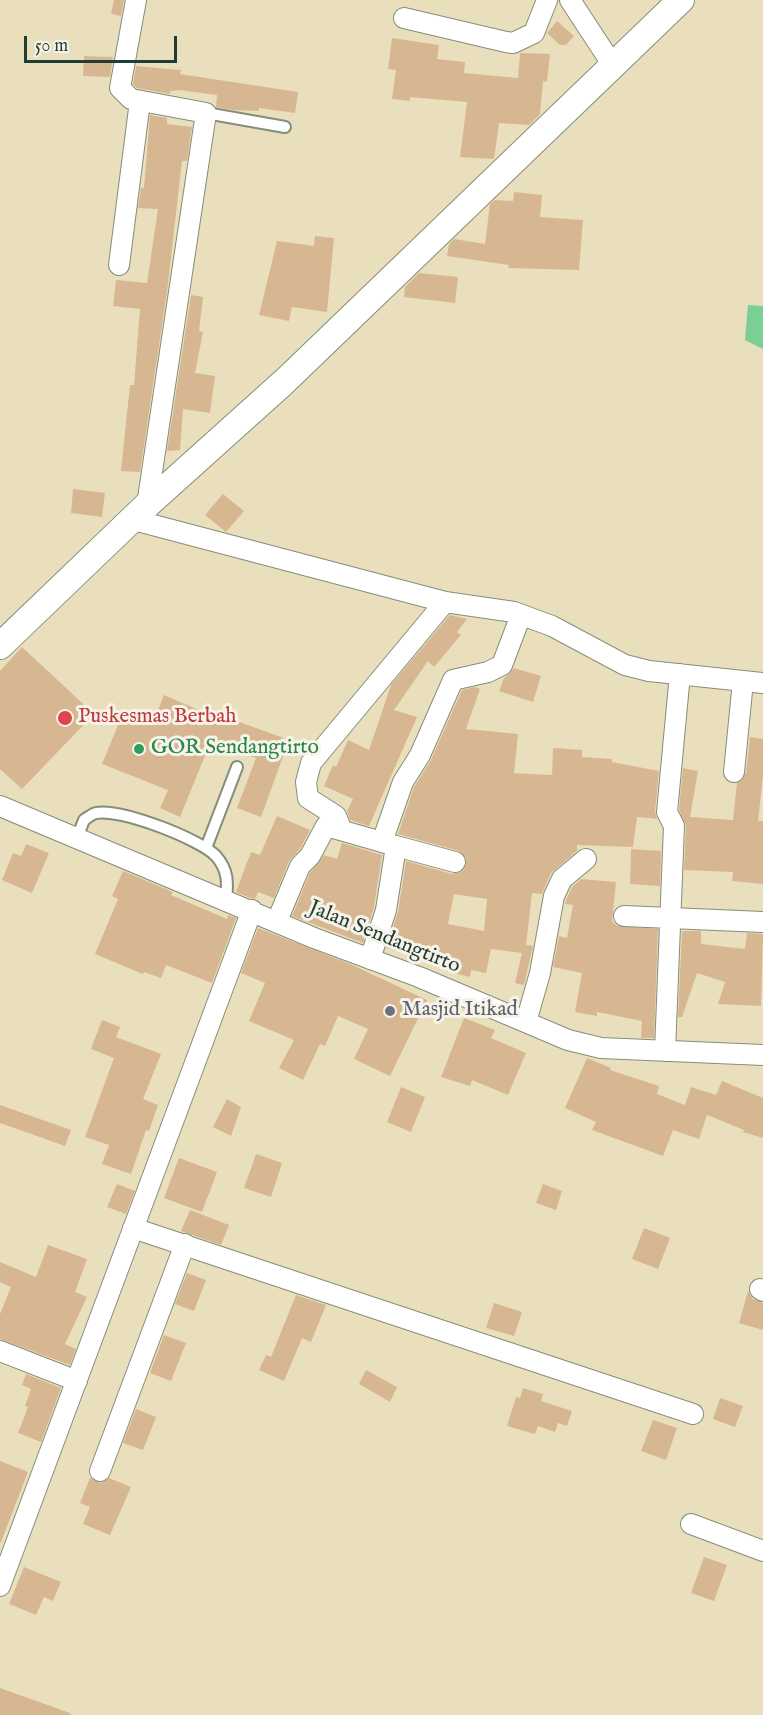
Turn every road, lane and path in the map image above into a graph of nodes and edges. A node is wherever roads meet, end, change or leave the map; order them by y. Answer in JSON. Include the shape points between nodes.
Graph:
{"nodes":[{"id":1,"x":136,"y":0,"type":"edge"},
{"id":2,"x":547,"y":0,"type":"edge"},
{"id":3,"x":570,"y":0,"type":"edge"},
{"id":4,"x":681,"y":0,"type":"edge"},
{"id":5,"x":404,"y":18,"type":"dead end"},
{"id":6,"x":612,"y":64,"type":"junction"},
{"id":7,"x":140,"y":100,"type":"junction"},
{"id":8,"x":206,"y":113,"type":"junction"},
{"id":9,"x":285,"y":127,"type":"dead end"},
{"id":10,"x":119,"y":265,"type":"dead end"},
{"id":11,"x":141,"y":513,"type":"junction"},
{"id":12,"x":445,"y":602,"type":"junction"},
{"id":13,"x":521,"y":615,"type":"junction"},
{"id":14,"x":0,"y":646,"type":"edge"},
{"id":15,"x":680,"y":674,"type":"junction"},
{"id":16,"x":743,"y":681,"type":"junction"},
{"id":17,"x":763,"y":683,"type":"edge"},
{"id":18,"x":237,"y":767,"type":"dead end"},
{"id":19,"x":734,"y":772,"type":"dead end"},
{"id":20,"x":0,"y":806,"type":"edge"},
{"id":21,"x":338,"y":828,"type":"junction"},
{"id":22,"x":77,"y":838,"type":"junction"},
{"id":23,"x":389,"y":844,"type":"junction"},
{"id":24,"x":206,"y":848,"type":"junction"},
{"id":25,"x":586,"y":859,"type":"dead end"},
{"id":26,"x":455,"y":862,"type":"dead end"},
{"id":27,"x":226,"y":899,"type":"junction"},
{"id":28,"x":252,"y":910,"type":"junction"},
{"id":29,"x":624,"y":916,"type":"dead end"},
{"id":30,"x":670,"y":918,"type":"junction"},
{"id":31,"x":277,"y":921,"type":"junction"},
{"id":32,"x":763,"y":922,"type":"edge"},
{"id":33,"x":370,"y":959,"type":"junction"},
{"id":34,"x":526,"y":1022,"type":"junction"},
{"id":35,"x":665,"y":1051,"type":"junction"},
{"id":36,"x":763,"y":1055,"type":"edge"},
{"id":37,"x":133,"y":1228,"type":"junction"},
{"id":38,"x":185,"y":1244,"type":"junction"},
{"id":39,"x":0,"y":1351,"type":"edge"},
{"id":40,"x":76,"y":1381,"type":"junction"},
{"id":41,"x":693,"y":1414,"type":"dead end"},
{"id":42,"x":100,"y":1471,"type":"dead end"},
{"id":43,"x":691,"y":1524,"type":"dead end"},
{"id":44,"x":763,"y":1551,"type":"edge"},
{"id":45,"x":0,"y":1586,"type":"edge"}],
"edges":[{"from":1,"to":7,"type":"street","via":[[120,88],[131,99]]},
{"from":2,"to":5,"type":"street","via":[[534,33],[513,43]]},
{"from":3,"to":6,"type":"street"},
{"from":4,"to":6,"type":"street"},
{"from":6,"to":11,"type":"street","via":[[285,381]]},
{"from":7,"to":8,"type":"street"},
{"from":7,"to":10,"type":"street"},
{"from":8,"to":9,"type":"lane"},
{"from":8,"to":11,"type":"street"},
{"from":11,"to":12,"type":"street"},
{"from":11,"to":14,"type":"street"},
{"from":12,"to":13,"type":"street"},
{"from":12,"to":21,"type":"street","via":[[311,763],[306,782],[308,798],[336,816]]},
{"from":13,"to":15,"type":"street","via":[[552,626],[625,665]]},
{"from":13,"to":23,"type":"street","via":[[502,665],[453,680],[420,755],[403,782]]},
{"from":15,"to":16,"type":"street"},
{"from":15,"to":30,"type":"street","via":[[667,812],[674,826]]},
{"from":16,"to":17,"type":"street"},
{"from":16,"to":19,"type":"street"},
{"from":18,"to":24,"type":"lane"},
{"from":20,"to":22,"type":"street","name":"Jalan Sendangtirto"},
{"from":21,"to":23,"type":"street"},
{"from":21,"to":31,"type":"street","via":[[323,829],[310,856],[300,866]]},
{"from":22,"to":24,"type":"lane","via":[[84,820],[96,813],[124,815]]},
{"from":22,"to":27,"type":"street","name":"Jalan Sendangtirto"},
{"from":23,"to":26,"type":"street"},
{"from":23,"to":33,"type":"street","via":[[386,910]]},
{"from":24,"to":27,"type":"lane","via":[[229,879]]},
{"from":25,"to":34,"type":"street","via":[[562,879],[554,896],[540,973]]},
{"from":27,"to":28,"type":"street","name":"Jalan Sendangtirto"},
{"from":28,"to":31,"type":"street","name":"Jalan Sendangtirto"},
{"from":28,"to":37,"type":"street"},
{"from":29,"to":30,"type":"street"},
{"from":30,"to":32,"type":"street"},
{"from":30,"to":35,"type":"street"},
{"from":31,"to":33,"type":"street","name":"Jalan Sendangtirto"},
{"from":33,"to":34,"type":"street","name":"Jalan Sendangtirto"},
{"from":34,"to":35,"type":"street","name":"Jalan Sendangtirto","via":[[568,1040],[601,1048]]},
{"from":35,"to":36,"type":"street","name":"Jalan Sendangtirto"},
{"from":37,"to":38,"type":"street"},
{"from":37,"to":40,"type":"street"},
{"from":38,"to":41,"type":"street"},
{"from":38,"to":42,"type":"street"},
{"from":39,"to":40,"type":"street"},
{"from":40,"to":45,"type":"street"},
{"from":43,"to":44,"type":"street"}]}
